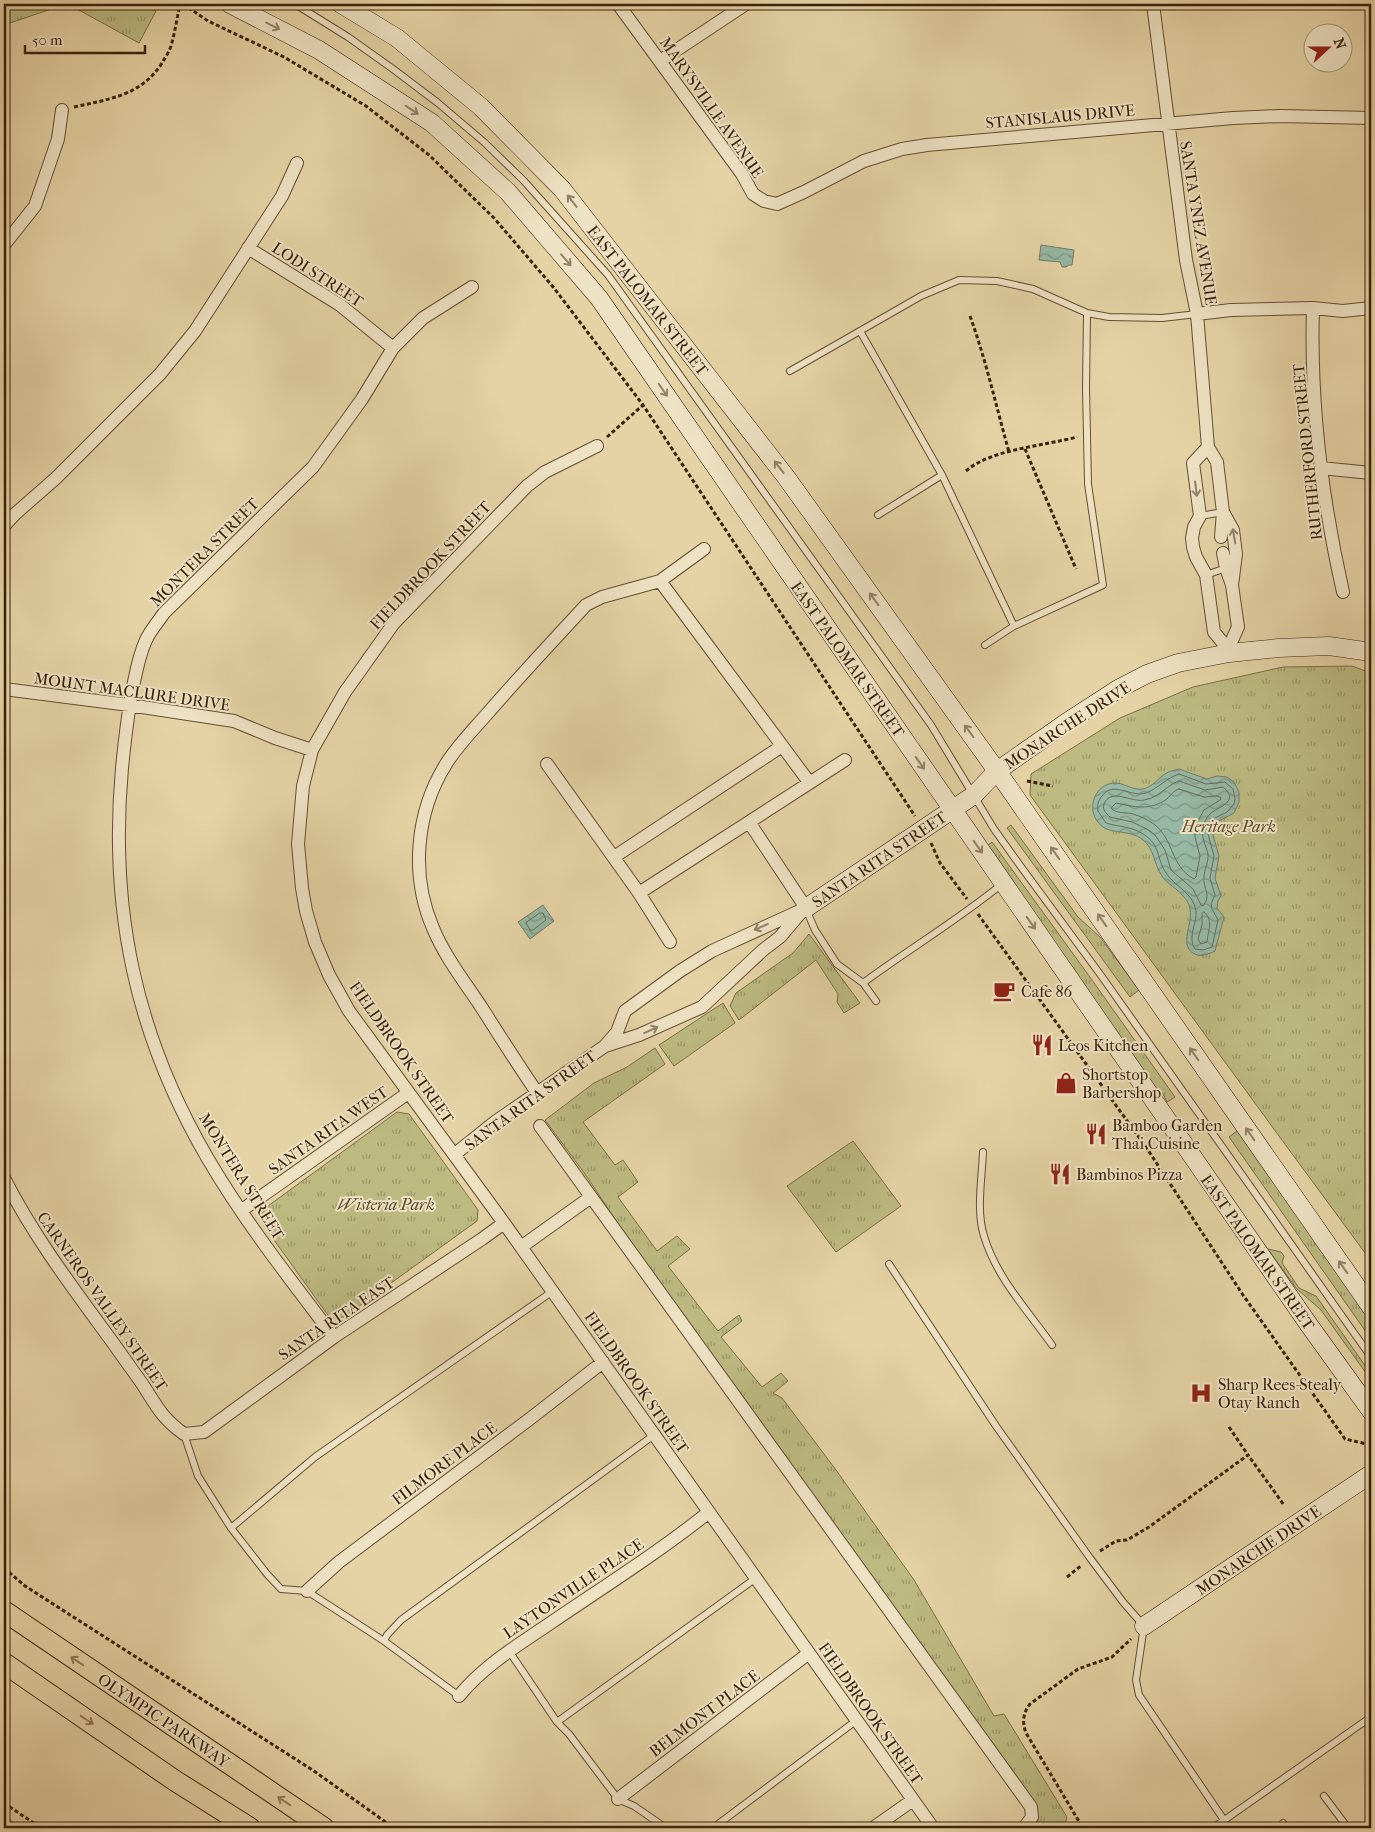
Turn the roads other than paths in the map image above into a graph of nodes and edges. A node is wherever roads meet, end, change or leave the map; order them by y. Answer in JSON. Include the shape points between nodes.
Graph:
{"nodes":[{"id":1,"x":230,"y":4,"type":"edge"},
{"id":2,"x":295,"y":4,"type":"edge"},
{"id":3,"x":341,"y":4,"type":"edge"},
{"id":4,"x":618,"y":4,"type":"edge"},
{"id":5,"x":746,"y":4,"type":"edge"},
{"id":6,"x":1153,"y":4,"type":"edge"},
{"id":7,"x":660,"y":61,"type":"junction"},
{"id":8,"x":62,"y":110,"type":"road end"},
{"id":9,"x":1371,"y":118,"type":"edge"},
{"id":10,"x":1168,"y":122,"type":"junction"},
{"id":11,"x":297,"y":163,"type":"dead end"},
{"id":12,"x":764,"y":201,"type":"joint"},
{"id":13,"x":4,"y":245,"type":"edge"},
{"id":14,"x":248,"y":248,"type":"junction"},
{"id":15,"x":472,"y":287,"type":"dead end"},
{"id":16,"x":1314,"y":308,"type":"junction"},
{"id":17,"x":1371,"y":308,"type":"edge"},
{"id":18,"x":1087,"y":313,"type":"junction"},
{"id":19,"x":1197,"y":314,"type":"junction"},
{"id":20,"x":860,"y":331,"type":"junction"},
{"id":21,"x":393,"y":348,"type":"junction"},
{"id":22,"x":790,"y":371,"type":"dead end"},
{"id":23,"x":597,"y":446,"type":"road end"},
{"id":24,"x":1208,"y":447,"type":"junction"},
{"id":25,"x":1321,"y":468,"type":"junction"},
{"id":26,"x":1371,"y":473,"type":"edge"},
{"id":27,"x":942,"y":475,"type":"junction"},
{"id":28,"x":1224,"y":512,"type":"junction"},
{"id":29,"x":878,"y":515,"type":"dead end"},
{"id":30,"x":1200,"y":516,"type":"junction"},
{"id":31,"x":4,"y":526,"type":"edge"},
{"id":32,"x":1221,"y":537,"type":"dead end"},
{"id":33,"x":704,"y":549,"type":"dead end"},
{"id":34,"x":1223,"y":553,"type":"dead end"},
{"id":35,"x":1226,"y":568,"type":"junction"},
{"id":36,"x":1206,"y":575,"type":"junction"},
{"id":37,"x":660,"y":581,"type":"junction"},
{"id":38,"x":1232,"y":585,"type":"junction"},
{"id":39,"x":1343,"y":592,"type":"dead end"},
{"id":40,"x":1014,"y":626,"type":"junction"},
{"id":41,"x":985,"y":645,"type":"dead end"},
{"id":42,"x":1229,"y":651,"type":"junction"},
{"id":43,"x":1371,"y":652,"type":"edge"},
{"id":44,"x":4,"y":689,"type":"edge"},
{"id":45,"x":129,"y":705,"type":"junction"},
{"id":46,"x":782,"y":746,"type":"junction"},
{"id":47,"x":312,"y":750,"type":"junction"},
{"id":48,"x":845,"y":760,"type":"dead end"},
{"id":49,"x":548,"y":764,"type":"dead end"},
{"id":50,"x":997,"y":771,"type":"junction"},
{"id":51,"x":810,"y":782,"type":"junction"},
{"id":52,"x":974,"y":795,"type":"junction"},
{"id":53,"x":952,"y":810,"type":"junction"},
{"id":54,"x":749,"y":822,"type":"junction"},
{"id":55,"x":614,"y":857,"type":"junction"},
{"id":56,"x":1003,"y":883,"type":"junction"},
{"id":57,"x":640,"y":893,"type":"junction"},
{"id":58,"x":806,"y":908,"type":"junction"},
{"id":59,"x":670,"y":942,"type":"dead end"},
{"id":60,"x":863,"y":983,"type":"junction"},
{"id":61,"x":876,"y":1001,"type":"dead end"},
{"id":62,"x":605,"y":1046,"type":"junction"},
{"id":63,"x":408,"y":1093,"type":"junction"},
{"id":64,"x":538,"y":1094,"type":"junction"},
{"id":65,"x":540,"y":1126,"type":"dead end"},
{"id":66,"x":983,"y":1152,"type":"dead end"},
{"id":67,"x":455,"y":1154,"type":"junction"},
{"id":68,"x":4,"y":1178,"type":"edge"},
{"id":69,"x":591,"y":1197,"type":"junction"},
{"id":70,"x":242,"y":1210,"type":"junction"},
{"id":71,"x":504,"y":1223,"type":"junction"},
{"id":72,"x":521,"y":1247,"type":"junction"},
{"id":73,"x":889,"y":1264,"type":"dead end"},
{"id":74,"x":553,"y":1291,"type":"junction"},
{"id":75,"x":1371,"y":1307,"type":"edge"},
{"id":76,"x":334,"y":1337,"type":"junction"},
{"id":77,"x":1052,"y":1346,"type":"dead end"},
{"id":78,"x":1371,"y":1357,"type":"edge"},
{"id":79,"x":603,"y":1362,"type":"junction"},
{"id":80,"x":1371,"y":1411,"type":"edge"},
{"id":81,"x":184,"y":1434,"type":"junction"},
{"id":82,"x":654,"y":1435,"type":"junction"},
{"id":83,"x":1371,"y":1474,"type":"edge"},
{"id":84,"x":709,"y":1512,"type":"junction"},
{"id":85,"x":230,"y":1528,"type":"junction"},
{"id":86,"x":756,"y":1578,"type":"junction"},
{"id":87,"x":307,"y":1591,"type":"junction"},
{"id":88,"x":4,"y":1611,"type":"edge"},
{"id":89,"x":1144,"y":1626,"type":"junction"},
{"id":90,"x":384,"y":1641,"type":"junction"},
{"id":91,"x":510,"y":1651,"type":"junction"},
{"id":92,"x":809,"y":1653,"type":"junction"},
{"id":93,"x":4,"y":1663,"type":"edge"},
{"id":94,"x":460,"y":1696,"type":"joint"},
{"id":95,"x":1371,"y":1717,"type":"edge"},
{"id":96,"x":857,"y":1720,"type":"junction"},
{"id":97,"x":557,"y":1722,"type":"junction"},
{"id":98,"x":1324,"y":1796,"type":"dead end"},
{"id":99,"x":618,"y":1799,"type":"junction"},
{"id":100,"x":913,"y":1800,"type":"junction"},
{"id":101,"x":1224,"y":1820,"type":"junction"},
{"id":102,"x":250,"y":1828,"type":"edge"},
{"id":103,"x":324,"y":1828,"type":"edge"},
{"id":104,"x":666,"y":1828,"type":"edge"},
{"id":105,"x":713,"y":1828,"type":"edge"},
{"id":106,"x":873,"y":1828,"type":"edge"},
{"id":107,"x":933,"y":1828,"type":"edge"},
{"id":108,"x":1024,"y":1828,"type":"edge"},
{"id":109,"x":1212,"y":1828,"type":"edge"},
{"id":110,"x":1348,"y":1828,"type":"edge"}],
"edges":[{"from":1,"to":53,"type":"main road","name":"EAST PALOMAR STREET","one_way":true,"via":[[319,50],[432,123],[508,192],[599,298]]},
{"from":2,"to":52,"type":"lane","via":[[348,37],[438,103],[524,180],[582,246],[630,305],[925,717]]},
{"from":50,"to":3,"type":"main road","name":"EAST PALOMAR STREET","one_way":true,"via":[[786,477],[562,188],[481,107],[397,38]]},
{"from":4,"to":7,"type":"street","name":"MARYSVILLE AVENUE"},
{"from":5,"to":7,"type":"street"},
{"from":6,"to":10,"type":"street","name":"SANTA YNEZ AVENUE"},
{"from":7,"to":12,"type":"street","name":"MARYSVILLE AVENUE","via":[[753,194]]},
{"from":8,"to":13,"type":"street","via":[[58,139],[35,206]]},
{"from":9,"to":10,"type":"street","name":"STANISLAUS DRIVE","via":[[1280,116]]},
{"from":10,"to":12,"type":"street","name":"STANISLAUS DRIVE","via":[[910,148],[864,161],[777,204]]},
{"from":10,"to":19,"type":"street","name":"SANTA YNEZ AVENUE","via":[[1186,260]]},
{"from":11,"to":14,"type":"street","via":[[282,196]]},
{"from":14,"to":21,"type":"street","name":"LODI STREET","via":[[340,305]]},
{"from":14,"to":31,"type":"street","via":[[195,331],[160,374]]},
{"from":15,"to":21,"type":"street","name":"MONTERA STREET","via":[[423,318]]},
{"from":16,"to":17,"type":"street","via":[[1342,311]]},
{"from":16,"to":19,"type":"street"},
{"from":16,"to":25,"type":"street","name":"RUTHERFORD STREET","via":[[1312,378]]},
{"from":18,"to":19,"type":"lane","via":[[1127,318]]},
{"from":18,"to":20,"type":"lane","via":[[1033,289],[997,281],[959,280],[921,296]]},
{"from":18,"to":40,"type":"lane","via":[[1088,484],[1103,585]]},
{"from":19,"to":24,"type":"street","name":"SANTA YNEZ AVENUE"},
{"from":20,"to":22,"type":"lane"},
{"from":20,"to":27,"type":"lane"},
{"from":21,"to":45,"type":"street","name":"MONTERA STREET","via":[[362,399],[313,467],[164,614],[147,638],[138,660]]},
{"from":23,"to":47,"type":"street","name":"FIELDBROOK STREET","via":[[545,472],[527,486],[394,623],[345,692]]},
{"from":24,"to":28,"type":"street","name":"SANTA YNEZ AVENUE","via":[[1216,462]]},
{"from":24,"to":30,"type":"street","one_way":true,"via":[[1193,463]]},
{"from":25,"to":26,"type":"street"},
{"from":25,"to":39,"type":"street","name":"RUTHERFORD STREET"},
{"from":27,"to":29,"type":"lane"},
{"from":27,"to":40,"type":"lane"},
{"from":28,"to":30,"type":"lane"},
{"from":28,"to":32,"type":"street","name":"SANTA YNEZ AVENUE"},
{"from":38,"to":28,"type":"street","name":"SANTA YNEZ AVENUE","one_way":true,"via":[[1236,554],[1233,530]]},
{"from":30,"to":36,"type":"street","via":[[1192,538],[1196,557]]},
{"from":33,"to":37,"type":"street"},
{"from":34,"to":35,"type":"street","name":"SANTA YNEZ AVENUE"},
{"from":35,"to":36,"type":"lane"},
{"from":35,"to":38,"type":"street","name":"SANTA YNEZ AVENUE"},
{"from":36,"to":42,"type":"street","via":[[1214,632]]},
{"from":37,"to":46,"type":"street"},
{"from":37,"to":64,"type":"street","via":[[602,597],[586,605],[456,749],[437,781],[424,816],[419,873],[432,927]]},
{"from":38,"to":42,"type":"street","name":"SANTA YNEZ AVENUE","via":[[1238,627]]},
{"from":40,"to":41,"type":"lane"},
{"from":42,"to":43,"type":"main road","name":"MONARCHE DRIVE","via":[[1329,646]]},
{"from":42,"to":50,"type":"main road","name":"MONARCHE DRIVE","via":[[1178,663],[1118,689]]},
{"from":44,"to":45,"type":"street","name":"MOUNT MACLURE DRIVE"},
{"from":45,"to":47,"type":"street","name":"MOUNT MACLURE DRIVE","via":[[234,721]]},
{"from":45,"to":70,"type":"street","name":"MONTERA STREET","via":[[120,784],[118,848],[121,897],[134,979],[147,1028],[167,1077],[209,1159]]},
{"from":46,"to":51,"type":"street"},
{"from":46,"to":55,"type":"street"},
{"from":47,"to":63,"type":"street","name":"FIELDBROOK STREET","via":[[303,786],[298,844],[306,911],[321,956],[349,1011]]},
{"from":48,"to":51,"type":"street"},
{"from":49,"to":55,"type":"street"},
{"from":50,"to":52,"type":"main road","name":"MONARCHE DRIVE"},
{"from":75,"to":50,"type":"main road","name":"EAST PALOMAR STREET","one_way":true},
{"from":51,"to":54,"type":"street"},
{"from":52,"to":53,"type":"main road","name":"MONARCHE DRIVE"},
{"from":52,"to":78,"type":"lane","via":[[1014,857]]},
{"from":53,"to":56,"type":"main road","name":"EAST PALOMAR STREET","one_way":true},
{"from":53,"to":58,"type":"main road","name":"SANTA RITA STREET"},
{"from":54,"to":57,"type":"street"},
{"from":54,"to":58,"type":"street"},
{"from":55,"to":57,"type":"street"},
{"from":56,"to":60,"type":"lane","via":[[974,908]]},
{"from":56,"to":80,"type":"main road","name":"EAST PALOMAR STREET","one_way":true},
{"from":57,"to":59,"type":"street"},
{"from":58,"to":60,"type":"lane","via":[[815,930],[837,964]]},
{"from":62,"to":58,"type":"street","name":"SANTA RITA STREET","one_way":true,"via":[[640,1035],[702,1007],[780,937]]},
{"from":58,"to":62,"type":"street","name":"SANTA RITA STREET","one_way":true,"via":[[712,950],[680,970],[625,1011],[617,1032]]},
{"from":60,"to":61,"type":"lane"},
{"from":62,"to":64,"type":"street","name":"SANTA RITA STREET"},
{"from":63,"to":67,"type":"street","name":"FIELDBROOK STREET"},
{"from":63,"to":70,"type":"street","name":"SANTA RITA WEST"},
{"from":64,"to":67,"type":"street","name":"SANTA RITA STREET"},
{"from":65,"to":69,"type":"street"},
{"from":66,"to":77,"type":"lane","via":[[980,1205],[983,1235],[998,1270]]},
{"from":67,"to":71,"type":"street","name":"FIELDBROOK STREET"},
{"from":68,"to":81,"type":"street","name":"CARNEROS VALLEY STREET","via":[[50,1257],[143,1385],[156,1408]]},
{"from":69,"to":72,"type":"street"},
{"from":69,"to":108,"type":"street","via":[[1031,1807],[1032,1817]]},
{"from":70,"to":76,"type":"street","name":"MONTERA STREET"},
{"from":71,"to":72,"type":"street","name":"FIELDBROOK STREET"},
{"from":71,"to":76,"type":"street","name":"SANTA RITA EAST"},
{"from":72,"to":74,"type":"street","name":"FIELDBROOK STREET"},
{"from":73,"to":89,"type":"lane","via":[[996,1426],[1123,1602]]},
{"from":74,"to":79,"type":"street","name":"FIELDBROOK STREET"},
{"from":74,"to":85,"type":"lane","via":[[315,1458]]},
{"from":76,"to":81,"type":"street","name":"SANTA RITA EAST","via":[[204,1432]]},
{"from":79,"to":82,"type":"street","name":"FIELDBROOK STREET"},
{"from":79,"to":87,"type":"street","name":"FILMORE PLACE","via":[[338,1562]]},
{"from":81,"to":85,"type":"lane","via":[[198,1476]]},
{"from":82,"to":84,"type":"street","name":"FIELDBROOK STREET"},
{"from":82,"to":90,"type":"lane","via":[[401,1620]]},
{"from":83,"to":89,"type":"main road","name":"MONARCHE DRIVE"},
{"from":84,"to":86,"type":"street","name":"FIELDBROOK STREET"},
{"from":84,"to":91,"type":"street","name":"LAYTONVILLE PLACE"},
{"from":85,"to":87,"type":"lane","via":[[281,1589]]},
{"from":86,"to":92,"type":"street","name":"FIELDBROOK STREET"},
{"from":86,"to":97,"type":"lane"},
{"from":87,"to":90,"type":"lane"},
{"from":103,"to":88,"type":"main road","name":"OLYMPIC PARKWAY","one_way":true},
{"from":89,"to":101,"type":"lane","via":[[1136,1680],[1140,1695]]},
{"from":90,"to":94,"type":"lane"},
{"from":91,"to":94,"type":"street","name":"LAYTONVILLE PLACE"},
{"from":91,"to":97,"type":"lane"},
{"from":92,"to":96,"type":"street","name":"FIELDBROOK STREET"},
{"from":92,"to":99,"type":"street","name":"BELMONT PLACE"},
{"from":93,"to":102,"type":"main road","one_way":true},
{"from":95,"to":101,"type":"lane"},
{"from":96,"to":100,"type":"street","name":"FIELDBROOK STREET"},
{"from":96,"to":105,"type":"lane"},
{"from":97,"to":99,"type":"lane"},
{"from":98,"to":110,"type":"lane"},
{"from":99,"to":104,"type":"lane"},
{"from":100,"to":106,"type":"street"},
{"from":100,"to":107,"type":"street","name":"FIELDBROOK STREET"},
{"from":101,"to":109,"type":"lane"}]}
